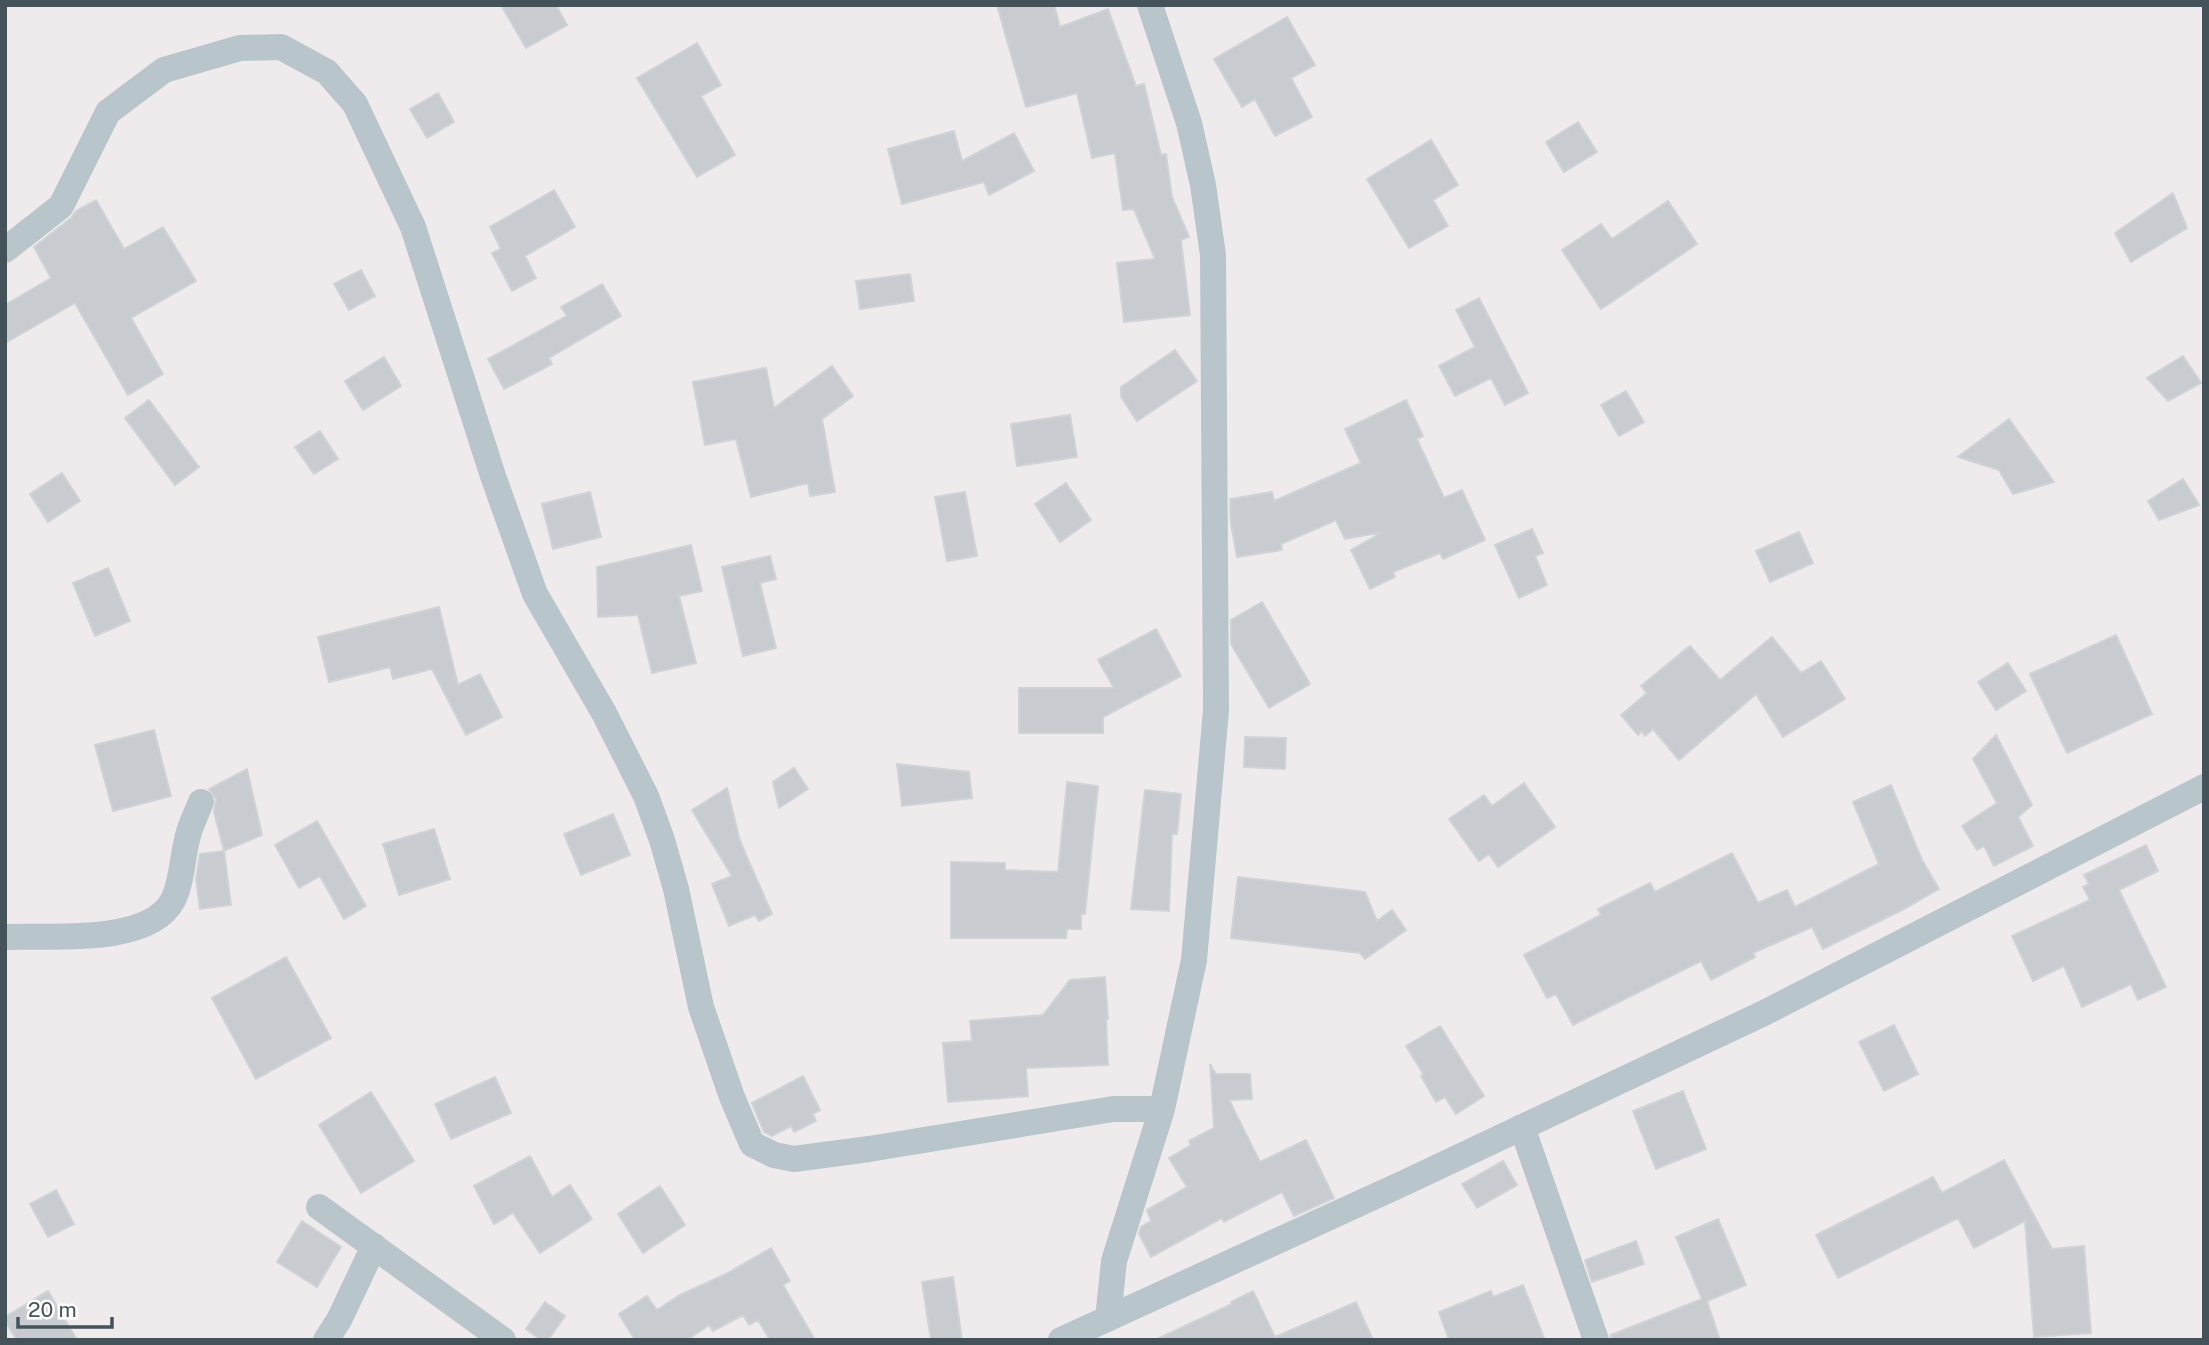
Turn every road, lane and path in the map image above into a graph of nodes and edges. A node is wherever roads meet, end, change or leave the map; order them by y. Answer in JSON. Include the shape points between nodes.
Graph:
{"nodes":[{"id":1,"x":1150,"y":5,"type":"edge"},
{"id":2,"x":5,"y":250,"type":"edge"},
{"id":3,"x":2204,"y":786,"type":"edge"},
{"id":4,"x":201,"y":802,"type":"dead end"},
{"id":5,"x":5,"y":937,"type":"edge"},
{"id":6,"x":1161,"y":1110,"type":"junction"},
{"id":7,"x":1522,"y":1127,"type":"junction"},
{"id":8,"x":319,"y":1207,"type":"dead end"},
{"id":9,"x":374,"y":1246,"type":"junction"},
{"id":10,"x":1108,"y":1319,"type":"junction"},
{"id":11,"x":326,"y":1340,"type":"edge"},
{"id":12,"x":503,"y":1340,"type":"edge"},
{"id":13,"x":1061,"y":1340,"type":"edge"},
{"id":14,"x":1596,"y":1340,"type":"edge"}],
"edges":[{"from":1,"to":6,"type":"street","via":[[1189,123],[1203,185],[1213,255],[1215,430],[1216,710],[1194,960]]},
{"from":2,"to":6,"type":"street","via":[[61,206],[108,111],[163,70],[240,48],[281,47],[327,72],[355,104],[413,227],[535,594],[646,796],[676,890],[701,1007],[752,1144],[794,1159],[1113,1109]]},
{"from":3,"to":7,"type":"street","via":[[1764,1013]]},
{"from":4,"to":5,"type":"street","via":[[189,831],[173,901],[161,914],[103,935]]},
{"from":6,"to":10,"type":"street","via":[[1114,1261]]},
{"from":7,"to":10,"type":"street"},
{"from":7,"to":14,"type":"street"},
{"from":8,"to":9,"type":"street"},
{"from":9,"to":11,"type":"street"},
{"from":9,"to":12,"type":"street"},
{"from":10,"to":13,"type":"street"}]}
